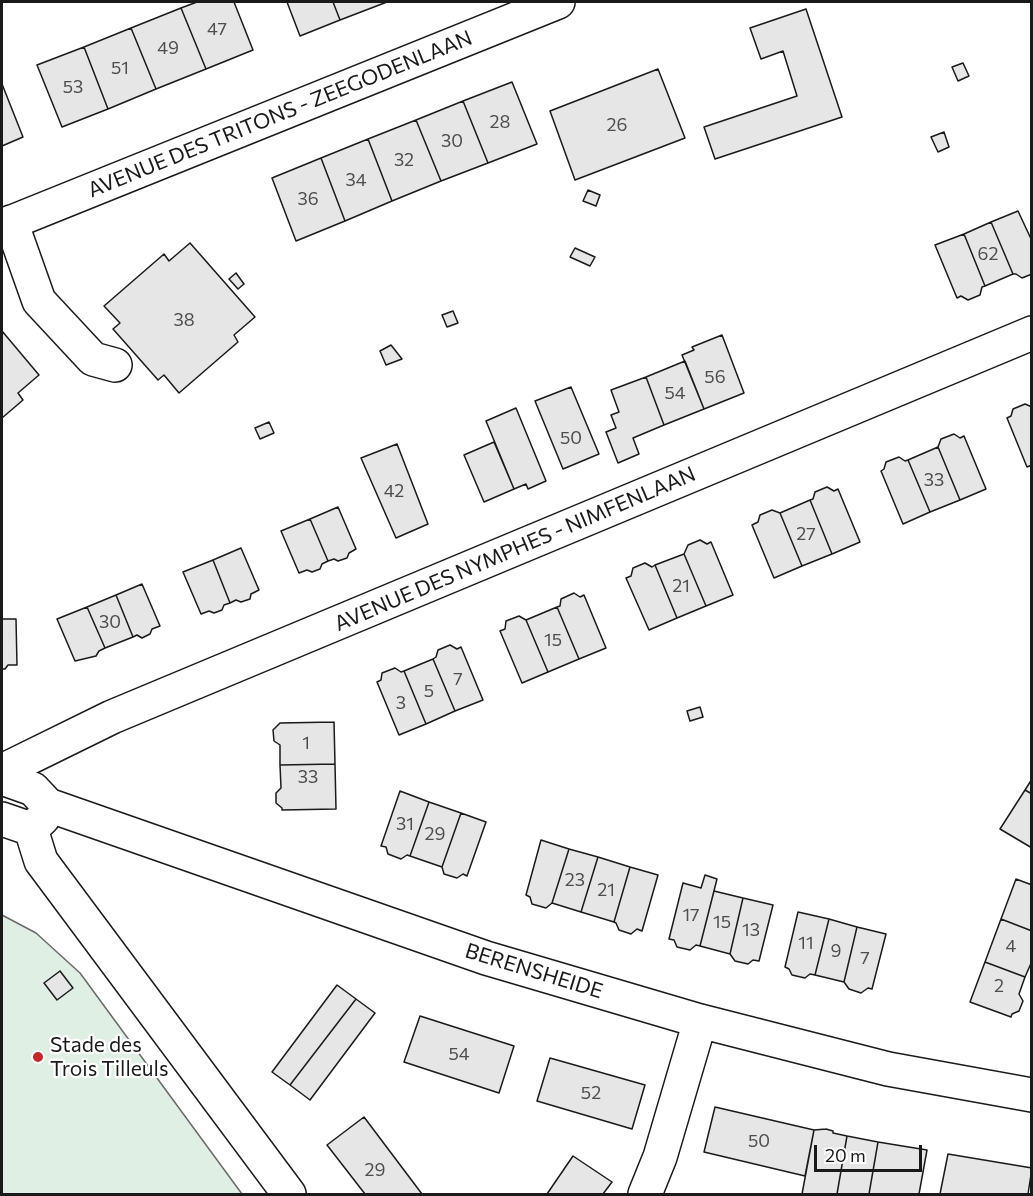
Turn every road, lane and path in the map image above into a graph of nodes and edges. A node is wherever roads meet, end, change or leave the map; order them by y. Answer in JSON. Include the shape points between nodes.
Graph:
{"nodes":[{"id":1,"x":558,"y":2,"type":"edge"},
{"id":2,"x":6,"y":224,"type":"edge"},
{"id":3,"x":1032,"y":333,"type":"edge"},
{"id":4,"x":115,"y":365,"type":"dead end"},
{"id":5,"x":2,"y":771,"type":"edge"},
{"id":6,"x":2,"y":778,"type":"edge"},
{"id":7,"x":27,"y":818,"type":"edge"},
{"id":8,"x":700,"y":1021,"type":"junction"},
{"id":9,"x":1032,"y":1095,"type":"edge"},
{"id":10,"x":289,"y":1194,"type":"edge"},
{"id":11,"x":645,"y":1194,"type":"edge"}],
"edges":[{"from":1,"to":2,"type":"street","name":"AVENUE DES TRITONS - ZEEGODENLAAN"},
{"from":2,"to":4,"type":"street","via":[[39,301],[93,359]]},
{"from":3,"to":5,"type":"street","name":"AVENUE DES NYMPHES - NIMFENLAAN","via":[[112,717]]},
{"from":6,"to":7,"type":"street","name":"BERENSHEIDE","via":[[33,789]]},
{"from":7,"to":8,"type":"street","name":"BERENSHEIDE"},
{"from":7,"to":10,"type":"street","via":[[41,861]]},
{"from":8,"to":9,"type":"street","name":"BERENSHEIDE","via":[[888,1069]]},
{"from":8,"to":11,"type":"street","via":[[660,1157]]}]}
